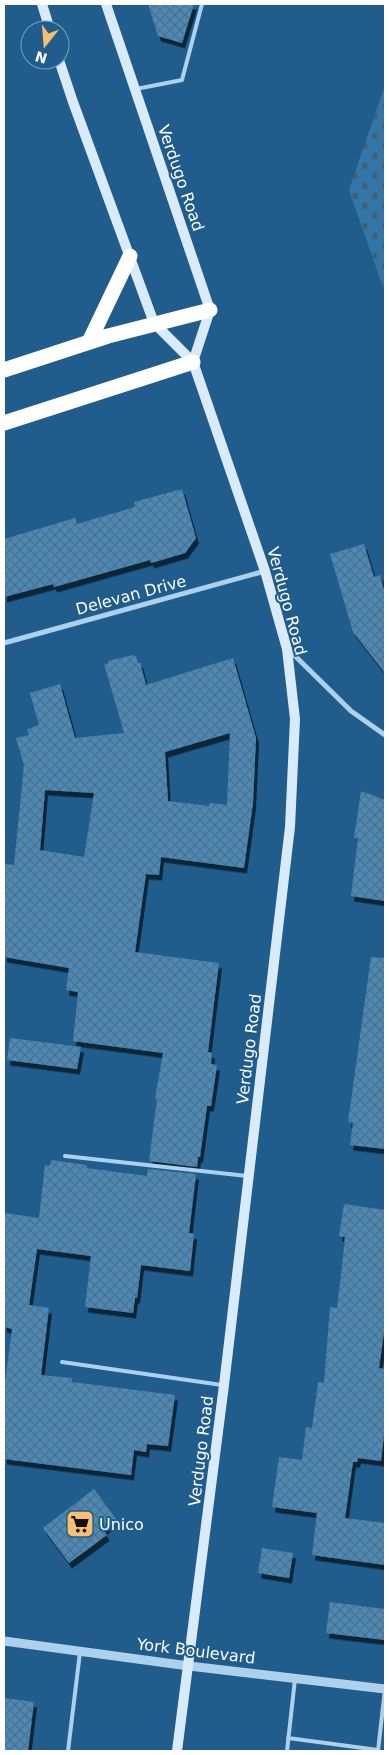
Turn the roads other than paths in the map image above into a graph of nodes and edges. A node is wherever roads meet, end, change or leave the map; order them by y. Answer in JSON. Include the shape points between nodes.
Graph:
{"nodes":[{"id":1,"x":42,"y":4,"type":"edge"},
{"id":2,"x":106,"y":4,"type":"edge"},
{"id":3,"x":202,"y":4,"type":"edge"},
{"id":4,"x":47,"y":20,"type":"edge"},
{"id":5,"x":62,"y":70,"type":"edge"},
{"id":6,"x":136,"y":89,"type":"junction"},
{"id":7,"x":130,"y":256,"type":"junction"},
{"id":8,"x":210,"y":310,"type":"junction"},
{"id":9,"x":154,"y":324,"type":"junction"},
{"id":10,"x":89,"y":342,"type":"junction"},
{"id":11,"x":193,"y":362,"type":"junction"},
{"id":12,"x":4,"y":370,"type":"edge"},
{"id":13,"x":4,"y":423,"type":"edge"},
{"id":14,"x":265,"y":571,"type":"junction"},
{"id":15,"x":4,"y":643,"type":"edge"},
{"id":16,"x":287,"y":649,"type":"junction"},
{"id":17,"x":385,"y":735,"type":"edge"},
{"id":18,"x":65,"y":1156,"type":"dead end"},
{"id":19,"x":249,"y":1176,"type":"junction"},
{"id":20,"x":62,"y":1362,"type":"dead end"},
{"id":21,"x":224,"y":1385,"type":"junction"},
{"id":22,"x":4,"y":1641,"type":"edge"},
{"id":23,"x":80,"y":1651,"type":"junction"},
{"id":24,"x":189,"y":1666,"type":"junction"},
{"id":25,"x":296,"y":1678,"type":"junction"},
{"id":26,"x":385,"y":1689,"type":"edge"},
{"id":27,"x":288,"y":1738,"type":"junction"},
{"id":28,"x":68,"y":1751,"type":"edge"},
{"id":29,"x":177,"y":1751,"type":"edge"},
{"id":30,"x":287,"y":1751,"type":"edge"},
{"id":31,"x":378,"y":1751,"type":"edge"}],
"edges":[{"from":1,"to":4,"type":"main road"},
{"from":2,"to":6,"type":"main road","name":"Verdugo Road"},
{"from":3,"to":6,"type":"lane","via":[[182,80]]},
{"from":5,"to":7,"type":"main road","name":"Verdugo Road"},
{"from":6,"to":8,"type":"main road","name":"Verdugo Road"},
{"from":7,"to":9,"type":"main road","name":"Verdugo Road"},
{"from":7,"to":10,"type":"highway"},
{"from":8,"to":9,"type":"highway"},
{"from":8,"to":11,"type":"main road"},
{"from":9,"to":10,"type":"highway"},
{"from":9,"to":11,"type":"main road","name":"Verdugo Road"},
{"from":10,"to":12,"type":"highway"},
{"from":11,"to":13,"type":"highway"},
{"from":11,"to":14,"type":"main road","name":"Verdugo Road"},
{"from":14,"to":15,"type":"street","name":"Delevan Drive"},
{"from":14,"to":16,"type":"main road","name":"Verdugo Road"},
{"from":16,"to":17,"type":"street","via":[[351,711]]},
{"from":16,"to":19,"type":"main road","name":"Verdugo Road","via":[[295,719],[290,827]]},
{"from":18,"to":19,"type":"lane"},
{"from":19,"to":21,"type":"main road","name":"Verdugo Road"},
{"from":20,"to":21,"type":"lane"},
{"from":21,"to":24,"type":"main road","name":"Verdugo Road"},
{"from":22,"to":23,"type":"street","name":"York Boulevard"},
{"from":23,"to":24,"type":"street","name":"York Boulevard"},
{"from":23,"to":28,"type":"lane"},
{"from":24,"to":25,"type":"street","name":"York Boulevard"},
{"from":24,"to":29,"type":"main road","name":"Verdugo Road"},
{"from":25,"to":26,"type":"street","name":"York Boulevard"},
{"from":25,"to":27,"type":"lane"},
{"from":26,"to":31,"type":"lane"},
{"from":27,"to":30,"type":"lane"},
{"from":27,"to":31,"type":"lane"}]}
